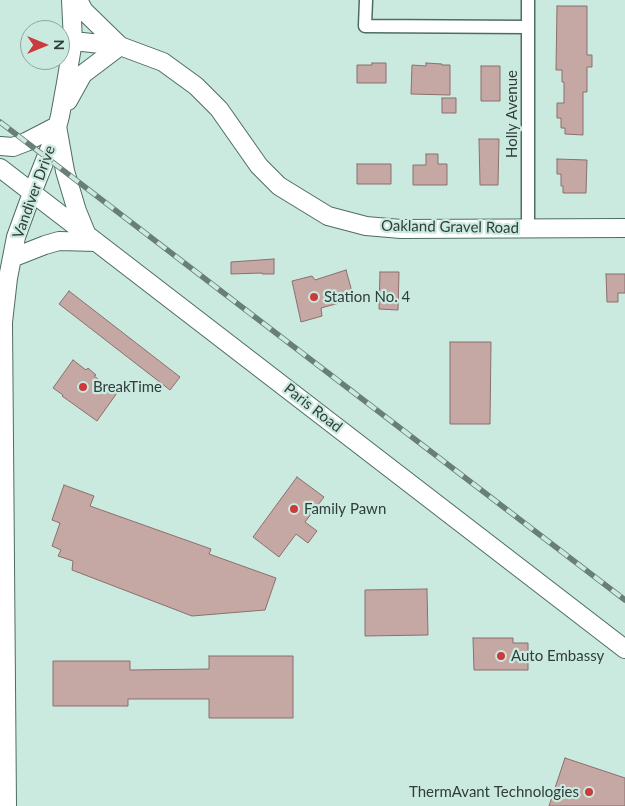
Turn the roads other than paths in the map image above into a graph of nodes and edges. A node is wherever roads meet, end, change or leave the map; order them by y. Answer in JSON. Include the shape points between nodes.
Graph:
{"nodes":[{"id":1,"x":71,"y":0,"type":"edge"},
{"id":2,"x":78,"y":0,"type":"edge"},
{"id":3,"x":366,"y":0,"type":"edge"},
{"id":4,"x":528,"y":0,"type":"edge"},
{"id":5,"x":528,"y":27,"type":"junction"},
{"id":6,"x":72,"y":41,"type":"junction"},
{"id":7,"x":120,"y":46,"type":"junction"},
{"id":8,"x":59,"y":121,"type":"junction"},
{"id":9,"x":0,"y":146,"type":"edge"},
{"id":10,"x":0,"y":168,"type":"edge"},
{"id":11,"x":32,"y":193,"type":"junction"},
{"id":12,"x":528,"y":228,"type":"junction"},
{"id":13,"x":625,"y":228,"type":"edge"},
{"id":14,"x":91,"y":238,"type":"junction"},
{"id":15,"x":12,"y":258,"type":"junction"},
{"id":16,"x":2,"y":419,"type":"edge"},
{"id":17,"x":625,"y":649,"type":"edge"},
{"id":18,"x":7,"y":806,"type":"edge"}],
"edges":[{"from":1,"to":6,"type":"main road","name":"Vandiver Drive"},
{"from":2,"to":7,"type":"main road","via":[[84,11]]},
{"from":3,"to":5,"type":"street","via":[[366,26]]},
{"from":4,"to":5,"type":"street","name":"Holly Avenue"},
{"from":5,"to":12,"type":"street","name":"Holly Avenue"},
{"from":6,"to":7,"type":"main road","name":"Oakland Gravel Road"},
{"from":6,"to":8,"type":"main road","name":"Vandiver Drive"},
{"from":7,"to":8,"type":"main road","via":[[82,74]]},
{"from":7,"to":12,"type":"main road","name":"Oakland Gravel Road","via":[[163,62],[196,86],[219,109],[259,166],[279,186],[328,216],[366,226]]},
{"from":8,"to":9,"type":"main road","via":[[26,142],[13,147]]},
{"from":8,"to":11,"type":"main road","name":"Vandiver Drive"},
{"from":8,"to":14,"type":"main road","via":[[65,171],[75,205]]},
{"from":10,"to":11,"type":"main road","name":"Paris Road"},
{"from":11,"to":14,"type":"main road","name":"Paris Road"},
{"from":11,"to":15,"type":"main road","name":"Vandiver Drive"},
{"from":12,"to":13,"type":"main road","name":"Oakland Gravel Road"},
{"from":14,"to":15,"type":"main road","via":[[59,241]]},
{"from":14,"to":17,"type":"main road","name":"Paris Road"},
{"from":15,"to":16,"type":"main road","name":"Vandiver Drive","via":[[3,322]]},
{"from":16,"to":18,"type":"main road","name":"Vandiver Drive"}]}
